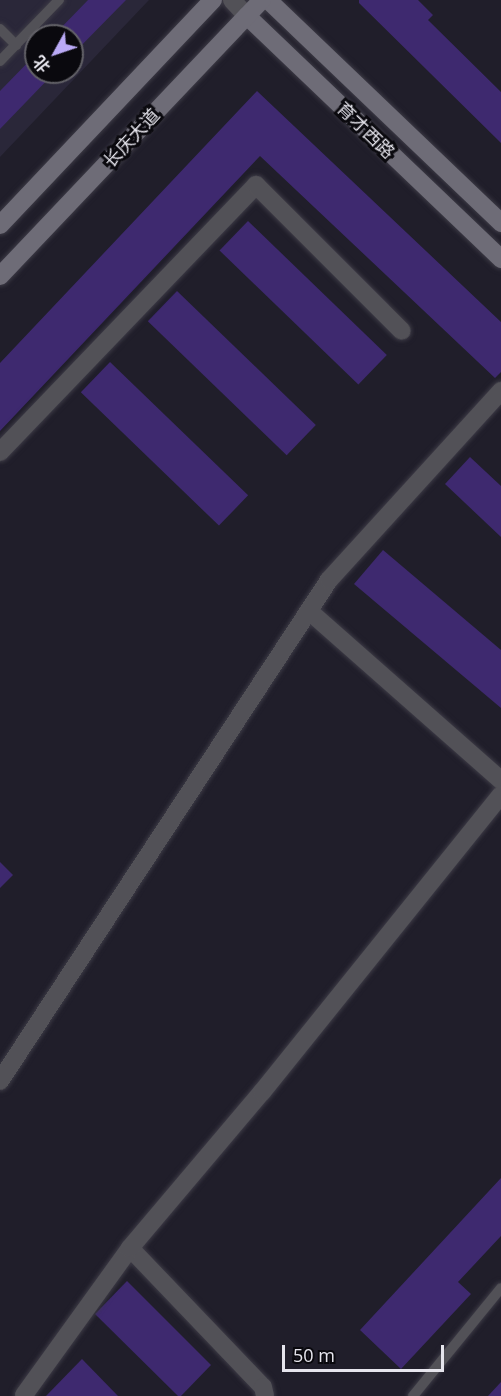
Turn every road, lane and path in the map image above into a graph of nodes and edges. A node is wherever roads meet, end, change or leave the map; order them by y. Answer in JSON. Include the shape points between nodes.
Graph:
{"nodes":[{"id":1,"x":59,"y":0,"type":"edge"},
{"id":2,"x":213,"y":0,"type":"edge"},
{"id":3,"x":232,"y":0,"type":"edge"},
{"id":4,"x":262,"y":0,"type":"edge"},
{"id":5,"x":268,"y":0,"type":"edge"},
{"id":6,"x":247,"y":16,"type":"junction"},
{"id":7,"x":0,"y":29,"type":"edge"},
{"id":8,"x":16,"y":45,"type":"junction"},
{"id":9,"x":0,"y":61,"type":"edge"},
{"id":10,"x":501,"y":223,"type":"edge"},
{"id":11,"x":0,"y":225,"type":"edge"},
{"id":12,"x":501,"y":259,"type":"edge"},
{"id":13,"x":0,"y":276,"type":"edge"},
{"id":14,"x":402,"y":331,"type":"dead end"},
{"id":15,"x":501,"y":391,"type":"edge"},
{"id":16,"x":0,"y":452,"type":"edge"},
{"id":17,"x":309,"y":611,"type":"junction"},
{"id":18,"x":501,"y":780,"type":"edge"},
{"id":19,"x":501,"y":795,"type":"edge"},
{"id":20,"x":5,"y":1062,"type":"edge"},
{"id":21,"x":0,"y":1081,"type":"edge"},
{"id":22,"x":130,"y":1248,"type":"junction"},
{"id":23,"x":501,"y":1288,"type":"edge"},
{"id":24,"x":260,"y":1393,"type":"edge"},
{"id":25,"x":24,"y":1395,"type":"edge"},
{"id":26,"x":413,"y":1396,"type":"edge"}],
"edges":[{"from":1,"to":8,"type":"lane"},
{"from":2,"to":11,"type":"main road","name":"长庆大道"},
{"from":3,"to":6,"type":"street","name":"育才西路"},
{"from":4,"to":6,"type":"main road","name":"长庆大道"},
{"from":5,"to":10,"type":"main road","name":"育才西路"},
{"from":6,"to":12,"type":"main road","name":"育才西路"},
{"from":6,"to":13,"type":"main road","name":"长庆大道"},
{"from":7,"to":8,"type":"lane"},
{"from":8,"to":9,"type":"lane"},
{"from":14,"to":16,"type":"street","via":[[256,185]]},
{"from":15,"to":17,"type":"street","via":[[329,580]]},
{"from":17,"to":18,"type":"street"},
{"from":17,"to":20,"type":"street"},
{"from":19,"to":22,"type":"street","via":[[262,1092]]},
{"from":20,"to":21,"type":"street"},
{"from":22,"to":24,"type":"street"},
{"from":22,"to":25,"type":"street"},
{"from":23,"to":26,"type":"lane"}]}
